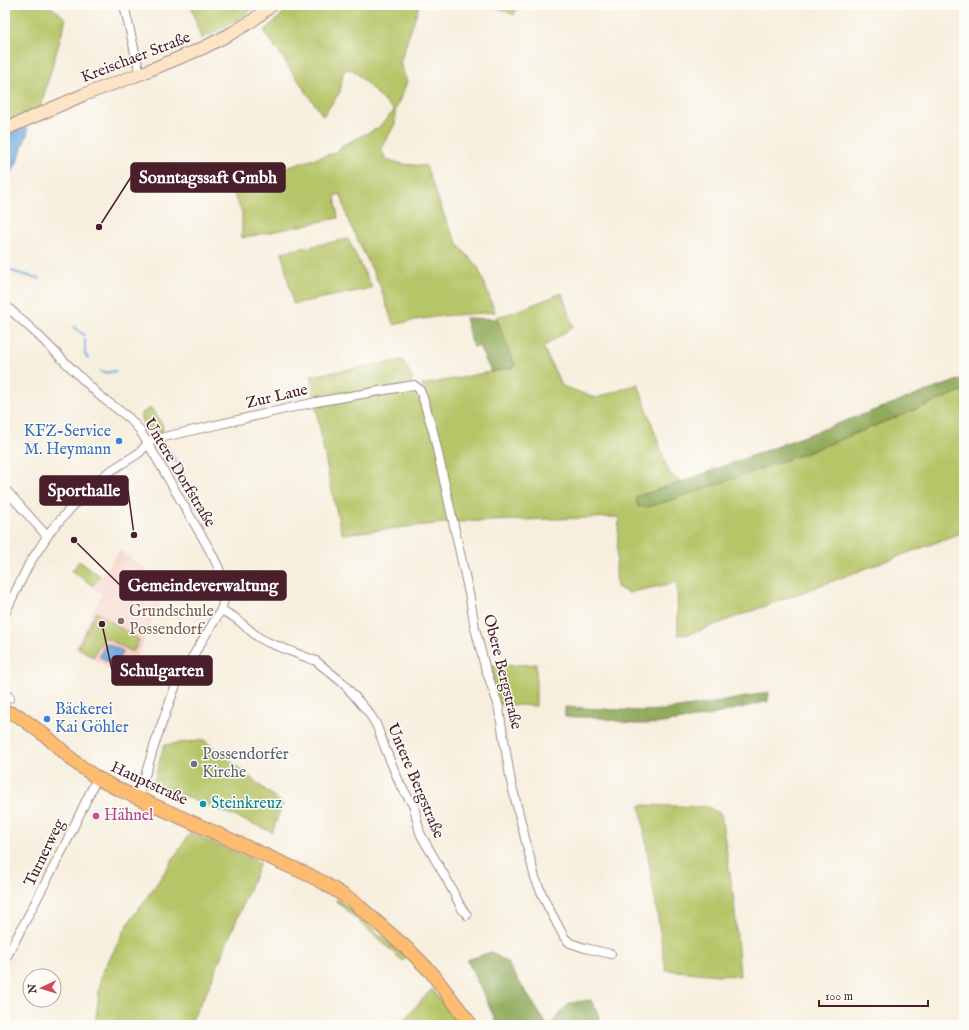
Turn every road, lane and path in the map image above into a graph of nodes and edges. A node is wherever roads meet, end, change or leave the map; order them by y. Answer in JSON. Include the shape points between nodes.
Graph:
{"nodes":[{"id":1,"x":124,"y":5,"type":"edge"},
{"id":2,"x":272,"y":5,"type":"edge"},
{"id":3,"x":140,"y":74,"type":"junction"},
{"id":4,"x":5,"y":129,"type":"edge"},
{"id":5,"x":5,"y":305,"type":"edge"},
{"id":6,"x":414,"y":385,"type":"joint"},
{"id":7,"x":148,"y":443,"type":"junction"},
{"id":8,"x":5,"y":489,"type":"edge"},
{"id":9,"x":47,"y":536,"type":"junction"},
{"id":10,"x":221,"y":610,"type":"junction"},
{"id":11,"x":5,"y":613,"type":"edge"},
{"id":12,"x":5,"y":711,"type":"edge"},
{"id":13,"x":97,"y":778,"type":"junction"},
{"id":14,"x":138,"y":798,"type":"junction"},
{"id":15,"x":467,"y":915,"type":"dead end"},
{"id":16,"x":611,"y":954,"type":"dead end"},
{"id":17,"x":5,"y":960,"type":"edge"},
{"id":18,"x":471,"y":1025,"type":"edge"}],
"edges":[{"from":1,"to":3,"type":"street"},
{"from":2,"to":3,"type":"main road","name":"Kreischaer Straße","via":[[232,33]]},
{"from":3,"to":4,"type":"main road","name":"Kreischaer Straße","via":[[83,95]]},
{"from":5,"to":7,"type":"street","name":"Untere Dorfstraße","via":[[100,396],[130,418]]},
{"from":6,"to":7,"type":"street","name":"Zur Laue","via":[[316,402],[151,440]]},
{"from":6,"to":16,"type":"street","name":"Obere Bergstraße","via":[[422,395],[433,431],[475,628],[498,704],[511,782],[535,878],[564,937],[570,943]]},
{"from":7,"to":9,"type":"street","via":[[90,487]]},
{"from":7,"to":10,"type":"street","name":"Untere Dorfstraße","via":[[204,540],[224,581]]},
{"from":8,"to":9,"type":"street"},
{"from":9,"to":11,"type":"street","via":[[29,564]]},
{"from":10,"to":14,"type":"street","via":[[177,682]]},
{"from":10,"to":15,"type":"street","name":"Untere Bergstraße","via":[[234,617],[258,637],[316,661],[342,683],[369,713],[376,724],[400,784],[414,807],[420,833]]},
{"from":12,"to":13,"type":"main road","name":"Hauptstraße","via":[[19,716]]},
{"from":13,"to":14,"type":"main road","name":"Hauptstraße"},
{"from":13,"to":17,"type":"street","name":"Turnerweg","via":[[60,856]]},
{"from":14,"to":18,"type":"main road","name":"Hauptstraße","via":[[311,876],[354,902],[431,972]]}]}
